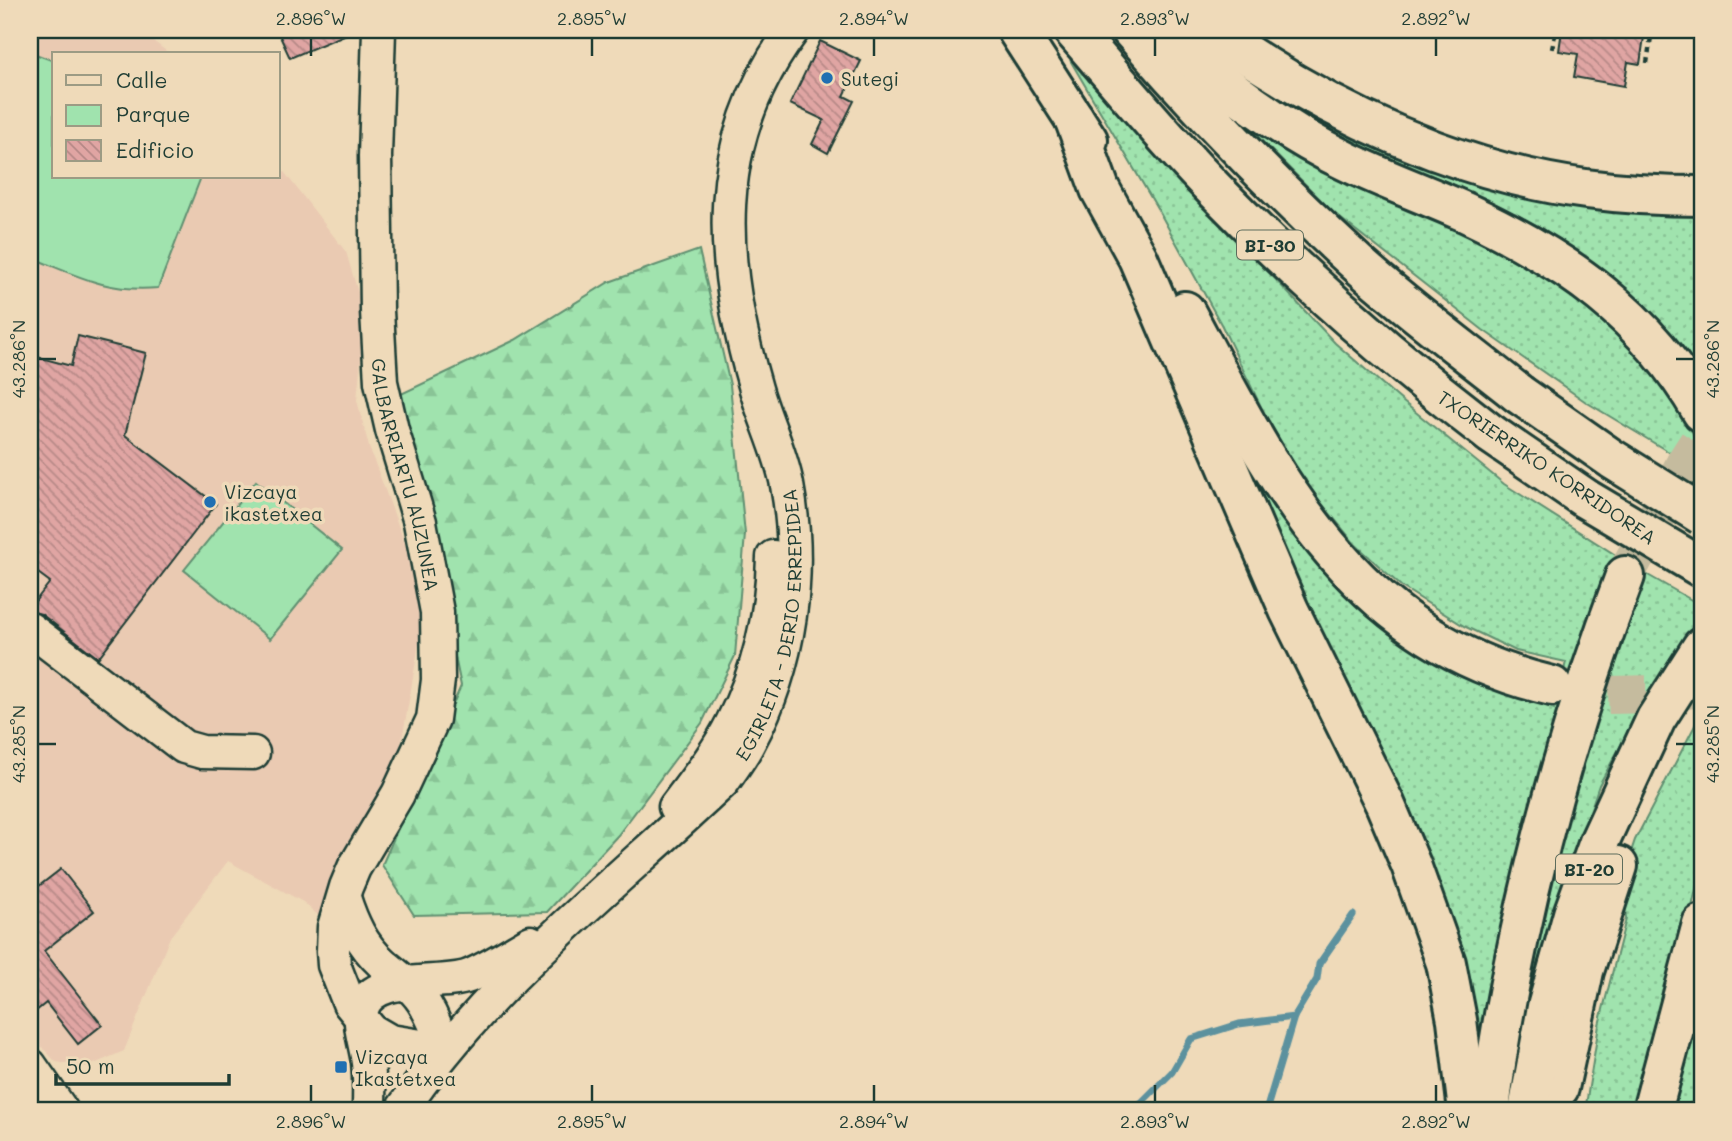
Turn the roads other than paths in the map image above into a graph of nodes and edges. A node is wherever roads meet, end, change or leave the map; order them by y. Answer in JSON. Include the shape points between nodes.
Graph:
{"nodes":[{"id":1,"x":379,"y":30,"type":"edge"},
{"id":2,"x":793,"y":30,"type":"edge"},
{"id":3,"x":1017,"y":30,"type":"edge"},
{"id":4,"x":1073,"y":30,"type":"edge"},
{"id":5,"x":1131,"y":30,"type":"edge"},
{"id":6,"x":1160,"y":30,"type":"edge"},
{"id":7,"x":1214,"y":30,"type":"edge"},
{"id":8,"x":1074,"y":118,"type":"junction"},
{"id":9,"x":1702,"y":196,"type":"edge"},
{"id":10,"x":1702,"y":412,"type":"edge"},
{"id":11,"x":1702,"y":515,"type":"edge"},
{"id":12,"x":1702,"y":568,"type":"edge"},
{"id":13,"x":1625,"y":576,"type":"tunnel mouth"},
{"id":14,"x":30,"y":629,"type":"edge"},
{"id":15,"x":1702,"y":647,"type":"edge"},
{"id":16,"x":1552,"y":686,"type":"tunnel mouth"},
{"id":17,"x":1702,"y":691,"type":"edge"},
{"id":18,"x":253,"y":753,"type":"dead end"},
{"id":19,"x":344,"y":898,"type":"junction"},
{"id":20,"x":572,"y":919,"type":"junction"},
{"id":21,"x":1702,"y":924,"type":"edge"},
{"id":22,"x":406,"y":983,"type":"junction"},
{"id":23,"x":360,"y":1020,"type":"junction"},
{"id":24,"x":446,"y":1050,"type":"junction"},
{"id":25,"x":30,"y":1065,"type":"edge"},
{"id":26,"x":62,"y":1111,"type":"edge"},
{"id":27,"x":369,"y":1111,"type":"edge"},
{"id":28,"x":401,"y":1111,"type":"edge"},
{"id":29,"x":1468,"y":1111,"type":"edge"},
{"id":30,"x":1490,"y":1111,"type":"edge"},
{"id":31,"x":1528,"y":1111,"type":"edge"},
{"id":32,"x":1556,"y":1111,"type":"edge"},
{"id":33,"x":1653,"y":1111,"type":"edge"}],
"edges":[{"from":1,"to":19,"type":"street","name":"GALBARRIARTU AUZUNEA","via":[[375,156],[381,382],[423,535],[437,612],[438,680],[433,719],[398,794],[354,868]]},
{"from":2,"to":20,"type":"street","name":"EGIRLETA - DERIO ERREPIDEA","via":[[768,67],[747,113],[729,202],[729,266],[757,392],[772,519],[772,586],[765,628],[732,723],[705,767],[619,877]]},
{"from":3,"to":8,"type":"highway"},
{"from":4,"to":12,"type":"highway","name":"TXORIERRIKO KORRIDOREA","number":"BI-30","bridge":true,"via":[[1213,188],[1396,360],[1586,499]]},
{"from":5,"to":11,"type":"highway","number":"BI-30","bridge":true,"via":[[1193,102],[1358,264],[1519,394]]},
{"from":6,"to":10,"type":"highway","via":[[1276,122],[1345,160],[1518,238],[1587,281],[1640,327],[1685,381]]},
{"from":7,"to":9,"type":"highway","via":[[1237,50],[1327,103],[1454,157],[1584,189]]},
{"from":8,"to":16,"type":"highway","via":[[1124,198],[1277,478],[1333,552],[1365,588],[1449,648],[1515,677]]},
{"from":8,"to":29,"type":"highway","via":[[1100,190],[1138,258],[1289,610],[1412,865],[1446,963]]},
{"from":13,"to":30,"type":"highway","via":[[1560,768],[1536,862],[1508,991]]},
{"from":14,"to":18,"type":"street","via":[[184,747]]},
{"from":15,"to":31,"type":"highway","number":"BI-20","via":[[1656,719],[1599,842],[1547,1007]]},
{"from":17,"to":32,"type":"highway","number":"BI-20","via":[[1633,822],[1609,891],[1584,971]]},
{"from":19,"to":22,"type":"street","via":[[362,941]]},
{"from":19,"to":23,"type":"street","name":"GALBARRIARTU AUZUNEA","via":[[334,927],[334,965]]},
{"from":20,"to":22,"type":"street","via":[[471,975],[455,981]]},
{"from":20,"to":24,"type":"street","name":"EGIRLETA - DERIO ERREPIDEA","via":[[506,982]]},
{"from":21,"to":33,"type":"highway"},
{"from":22,"to":23,"type":"street","via":[[377,990],[363,1006]]},
{"from":22,"to":24,"type":"street","via":[[429,1009]]},
{"from":23,"to":24,"type":"street","via":[[390,1041]]},
{"from":23,"to":27,"type":"street","via":[[368,1061]]},
{"from":24,"to":28,"type":"street"},
{"from":25,"to":26,"type":"street"}]}
